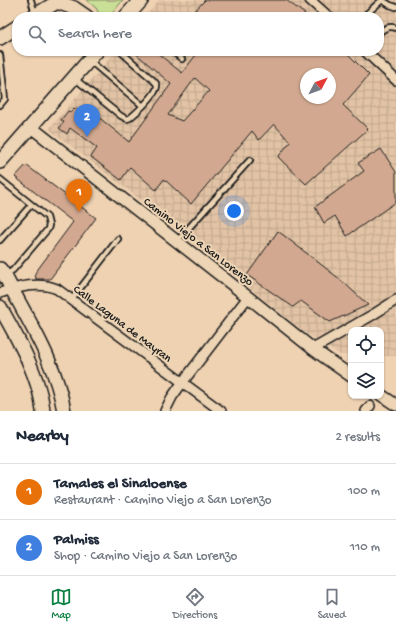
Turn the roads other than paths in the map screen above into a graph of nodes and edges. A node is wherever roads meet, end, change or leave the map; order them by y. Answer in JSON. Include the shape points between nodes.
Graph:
{"nodes":[{"id":1,"x":32,"y":0,"type":"edge"},
{"id":2,"x":141,"y":0,"type":"edge"},
{"id":3,"x":310,"y":0,"type":"edge"},
{"id":4,"x":382,"y":0,"type":"edge"},
{"id":5,"x":58,"y":1,"type":"edge"},
{"id":6,"x":396,"y":7,"type":"edge"},
{"id":7,"x":34,"y":12,"type":"edge"},
{"id":8,"x":40,"y":12,"type":"edge"},
{"id":9,"x":80,"y":12,"type":"edge"},
{"id":10,"x":132,"y":12,"type":"edge"},
{"id":11,"x":323,"y":12,"type":"edge"},
{"id":12,"x":369,"y":12,"type":"edge"},
{"id":13,"x":396,"y":28,"type":"edge"},
{"id":14,"x":384,"y":29,"type":"edge"},
{"id":15,"x":12,"y":30,"type":"edge"},
{"id":16,"x":0,"y":38,"type":"edge"},
{"id":17,"x":0,"y":55,"type":"edge"},
{"id":18,"x":93,"y":56,"type":"edge"},
{"id":19,"x":126,"y":56,"type":"edge"},
{"id":20,"x":178,"y":56,"type":"edge"},
{"id":21,"x":370,"y":56,"type":"edge"},
{"id":22,"x":182,"y":59,"type":"dead end"},
{"id":23,"x":74,"y":78,"type":"junction"},
{"id":24,"x":396,"y":80,"type":"edge"},
{"id":25,"x":0,"y":105,"type":"edge"},
{"id":26,"x":143,"y":106,"type":"junction"},
{"id":27,"x":31,"y":127,"type":"junction"},
{"id":28,"x":250,"y":160,"type":"dead end"},
{"id":29,"x":0,"y":162,"type":"edge"},
{"id":30,"x":0,"y":179,"type":"edge"},
{"id":31,"x":31,"y":205,"type":"junction"},
{"id":32,"x":118,"y":239,"type":"dead end"},
{"id":33,"x":0,"y":240,"type":"edge"},
{"id":34,"x":177,"y":240,"type":"junction"},
{"id":35,"x":2,"y":272,"type":"edge"},
{"id":36,"x":6,"y":291,"type":"edge"},
{"id":37,"x":248,"y":297,"type":"junction"},
{"id":38,"x":72,"y":300,"type":"junction"},
{"id":39,"x":396,"y":300,"type":"edge"},
{"id":40,"x":0,"y":307,"type":"edge"},
{"id":41,"x":313,"y":349,"type":"junction"},
{"id":42,"x":348,"y":374,"type":"edge"},
{"id":43,"x":182,"y":383,"type":"junction"},
{"id":44,"x":384,"y":397,"type":"edge"},
{"id":45,"x":396,"y":405,"type":"edge"},
{"id":46,"x":43,"y":411,"type":"edge"},
{"id":47,"x":64,"y":411,"type":"edge"},
{"id":48,"x":165,"y":411,"type":"edge"},
{"id":49,"x":221,"y":411,"type":"edge"}],
"edges":[{"from":1,"to":7,"type":"lane"},
{"from":2,"to":10,"type":"main road"},
{"from":3,"to":11,"type":"street"},
{"from":4,"to":6,"type":"lane"},
{"from":4,"to":12,"type":"lane"},
{"from":5,"to":8,"type":"main road"},
{"from":5,"to":9,"type":"main road"},
{"from":13,"to":14,"type":"lane","via":[[392,26]]},
{"from":15,"to":16,"type":"main road"},
{"from":17,"to":25,"type":"lane","via":[[5,99]]},
{"from":18,"to":23,"type":"main road"},
{"from":18,"to":26,"type":"lane"},
{"from":19,"to":26,"type":"lane","via":[[156,84],[156,91]]},
{"from":20,"to":22,"type":"lane"},
{"from":21,"to":24,"type":"street"},
{"from":23,"to":26,"type":"lane","via":[[124,118],[130,118]]},
{"from":23,"to":27,"type":"main road"},
{"from":27,"to":29,"type":"main road"},
{"from":27,"to":34,"type":"street","name":"Camino Viejo a San Lorenzo"},
{"from":28,"to":34,"type":"lane"},
{"from":30,"to":31,"type":"lane"},
{"from":31,"to":33,"type":"lane"},
{"from":31,"to":35,"type":"lane","via":[[47,217],[48,229],[13,270]]},
{"from":32,"to":38,"type":"lane"},
{"from":34,"to":37,"type":"street","name":"Camino Viejo a San Lorenzo"},
{"from":35,"to":36,"type":"main road"},
{"from":36,"to":38,"type":"street","name":"Calle Laguna de Mayran","via":[[41,285],[50,286],[57,288]]},
{"from":36,"to":47,"type":"main road","via":[[44,350],[57,380]]},
{"from":37,"to":41,"type":"street","name":"Camino Viejo a San Lorenzo"},
{"from":37,"to":43,"type":"street"},
{"from":38,"to":43,"type":"street","name":"Calle Laguna de Mayran"},
{"from":39,"to":41,"type":"street"},
{"from":40,"to":46,"type":"main road","via":[[36,379]]},
{"from":41,"to":42,"type":"street","name":"Camino Viejo a San Lorenzo"},
{"from":43,"to":48,"type":"street"},
{"from":43,"to":49,"type":"street","name":"Calle Laguna de Mayran"},
{"from":44,"to":45,"type":"street"}]}
